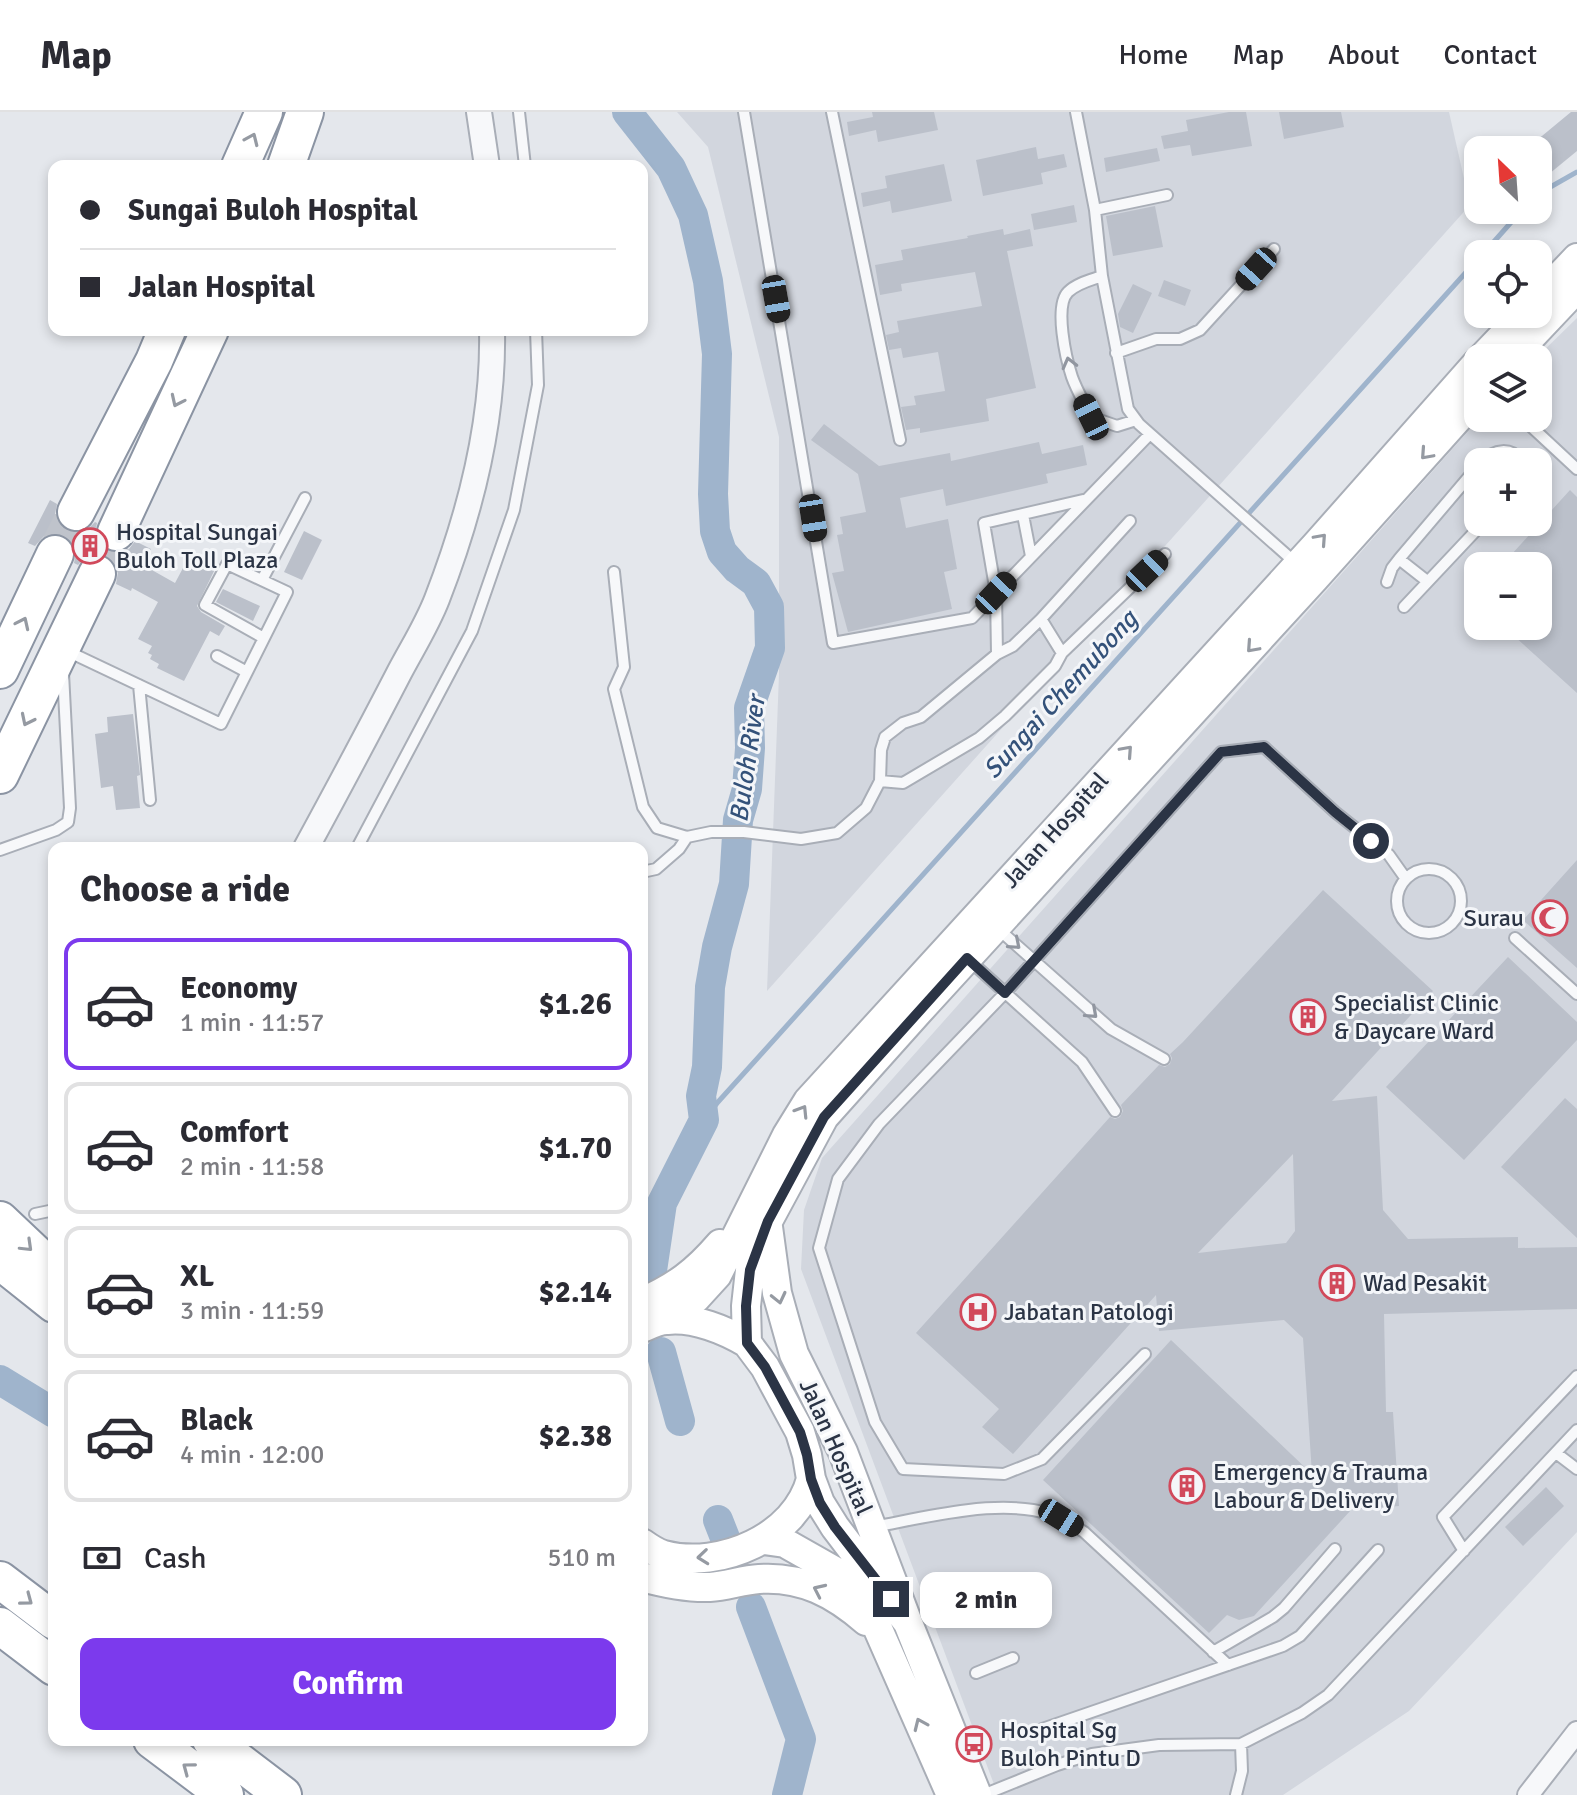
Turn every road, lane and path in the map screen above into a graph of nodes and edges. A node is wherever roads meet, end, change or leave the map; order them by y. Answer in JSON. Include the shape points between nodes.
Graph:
{"nodes":[{"id":1,"x":264,"y":112,"type":"edge"},
{"id":2,"x":305,"y":112,"type":"edge"},
{"id":3,"x":479,"y":112,"type":"edge"},
{"id":4,"x":519,"y":112,"type":"edge"},
{"id":5,"x":744,"y":112,"type":"edge"},
{"id":6,"x":832,"y":112,"type":"edge"},
{"id":7,"x":1076,"y":112,"type":"edge"},
{"id":8,"x":243,"y":160,"type":"edge"},
{"id":9,"x":288,"y":160,"type":"edge"},
{"id":10,"x":486,"y":160,"type":"edge"},
{"id":11,"x":524,"y":160,"type":"edge"},
{"id":12,"x":1167,"y":195,"type":"dead end"},
{"id":13,"x":1095,"y":210,"type":"junction"},
{"id":14,"x":1274,"y":249,"type":"dead end"},
{"id":15,"x":1577,"y":258,"type":"edge"},
{"id":16,"x":1102,"y":276,"type":"junction"},
{"id":17,"x":1552,"y":284,"type":"edge"},
{"id":18,"x":1577,"y":288,"type":"edge"},
{"id":19,"x":1513,"y":328,"type":"edge"},
{"id":20,"x":164,"y":336,"type":"edge"},
{"id":21,"x":207,"y":336,"type":"edge"},
{"id":22,"x":492,"y":336,"type":"edge"},
{"id":23,"x":536,"y":336,"type":"edge"},
{"id":24,"x":1500,"y":344,"type":"edge"},
{"id":25,"x":1524,"y":344,"type":"edge"},
{"id":26,"x":1116,"y":353,"type":"junction"},
{"id":27,"x":1464,"y":387,"type":"edge"},
{"id":28,"x":1136,"y":420,"type":"junction"},
{"id":29,"x":1538,"y":432,"type":"edge"},
{"id":30,"x":1150,"y":434,"type":"junction"},
{"id":31,"x":900,"y":440,"type":"dead end"},
{"id":32,"x":1575,"y":464,"type":"edge"},
{"id":33,"x":1464,"y":483,"type":"edge"},
{"id":34,"x":305,"y":498,"type":"dead end"},
{"id":35,"x":1085,"y":500,"type":"junction"},
{"id":36,"x":76,"y":512,"type":"tunnel mouth"},
{"id":37,"x":1023,"y":515,"type":"junction"},
{"id":38,"x":1130,"y":521,"type":"dead end"},
{"id":39,"x":116,"y":532,"type":"tunnel mouth"},
{"id":40,"x":1470,"y":536,"type":"edge"},
{"id":41,"x":55,"y":554,"type":"tunnel mouth"},
{"id":42,"x":1165,"y":554,"type":"dead end"},
{"id":43,"x":1031,"y":556,"type":"junction"},
{"id":44,"x":1399,"y":559,"type":"junction"},
{"id":45,"x":1296,"y":563,"type":"junction"},
{"id":46,"x":614,"y":572,"type":"dead end"},
{"id":47,"x":97,"y":574,"type":"tunnel mouth"},
{"id":48,"x":262,"y":580,"type":"junction"},
{"id":49,"x":1427,"y":581,"type":"junction"},
{"id":50,"x":1387,"y":582,"type":"dead end"},
{"id":51,"x":996,"y":593,"type":"junction"},
{"id":52,"x":1404,"y":607,"type":"dead end"},
{"id":53,"x":1041,"y":619,"type":"junction"},
{"id":54,"x":264,"y":638,"type":"junction"},
{"id":55,"x":62,"y":648,"type":"junction"},
{"id":56,"x":1062,"y":653,"type":"junction"},
{"id":57,"x":997,"y":654,"type":"junction"},
{"id":58,"x":217,"y":656,"type":"dead end"},
{"id":59,"x":0,"y":670,"type":"edge"},
{"id":60,"x":247,"y":672,"type":"junction"},
{"id":61,"x":139,"y":685,"type":"junction"},
{"id":62,"x":1,"y":773,"type":"edge"},
{"id":63,"x":880,"y":781,"type":"junction"},
{"id":64,"x":150,"y":800,"type":"dead end"},
{"id":65,"x":687,"y":837,"type":"junction"},
{"id":66,"x":309,"y":842,"type":"edge"},
{"id":67,"x":360,"y":842,"type":"edge"},
{"id":68,"x":0,"y":850,"type":"edge"},
{"id":69,"x":648,"y":871,"type":"edge"},
{"id":70,"x":1406,"y":879,"type":"junction"},
{"id":71,"x":988,"y":920,"type":"junction"},
{"id":72,"x":1515,"y":938,"type":"dead end"},
{"id":73,"x":959,"y":950,"type":"junction"},
{"id":74,"x":1034,"y":960,"type":"junction"},
{"id":75,"x":1005,"y":993,"type":"junction"},
{"id":76,"x":1577,"y":994,"type":"edge"},
{"id":77,"x":1164,"y":1059,"type":"dead end"},
{"id":78,"x":1115,"y":1111,"type":"dead end"},
{"id":79,"x":48,"y":1211,"type":"edge"},
{"id":80,"x":35,"y":1214,"type":"dead end"},
{"id":81,"x":759,"y":1215,"type":"junction"},
{"id":82,"x":0,"y":1220,"type":"edge"},
{"id":83,"x":0,"y":1261,"type":"edge"},
{"id":84,"x":48,"y":1265,"type":"edge"},
{"id":85,"x":48,"y":1299,"type":"edge"},
{"id":86,"x":648,"y":1299,"type":"edge"},
{"id":87,"x":654,"y":1324,"type":"edge"},
{"id":88,"x":747,"y":1343,"type":"junction"},
{"id":89,"x":1145,"y":1354,"type":"dead end"},
{"id":90,"x":765,"y":1367,"type":"junction"},
{"id":91,"x":1577,"y":1376,"type":"edge"},
{"id":92,"x":826,"y":1420,"type":"junction"},
{"id":93,"x":1577,"y":1430,"type":"edge"},
{"id":94,"x":1556,"y":1453,"type":"junction"},
{"id":95,"x":1577,"y":1469,"type":"edge"},
{"id":96,"x":811,"y":1479,"type":"junction"},
{"id":97,"x":871,"y":1527,"type":"junction"},
{"id":98,"x":764,"y":1540,"type":"junction"},
{"id":99,"x":648,"y":1547,"type":"edge"},
{"id":100,"x":1335,"y":1549,"type":"dead end"},
{"id":101,"x":1378,"y":1550,"type":"dead end"},
{"id":102,"x":1464,"y":1551,"type":"junction"},
{"id":103,"x":648,"y":1578,"type":"edge"},
{"id":104,"x":0,"y":1580,"type":"edge"},
{"id":105,"x":48,"y":1616,"type":"edge"},
{"id":106,"x":908,"y":1623,"type":"junction"},
{"id":107,"x":0,"y":1626,"type":"edge"},
{"id":108,"x":881,"y":1635,"type":"junction"},
{"id":109,"x":1213,"y":1652,"type":"junction"},
{"id":110,"x":1013,"y":1658,"type":"dead end"},
{"id":111,"x":48,"y":1662,"type":"edge"},
{"id":112,"x":1228,"y":1665,"type":"junction"},
{"id":113,"x":976,"y":1673,"type":"dead end"},
{"id":114,"x":1042,"y":1729,"type":"dead end"},
{"id":115,"x":1577,"y":1732,"type":"edge"},
{"id":116,"x":1241,"y":1744,"type":"junction"},
{"id":117,"x":160,"y":1746,"type":"edge"},
{"id":118,"x":219,"y":1746,"type":"edge"},
{"id":119,"x":225,"y":1795,"type":"edge"},
{"id":120,"x":283,"y":1795,"type":"edge"},
{"id":121,"x":951,"y":1795,"type":"edge"},
{"id":122,"x":980,"y":1795,"type":"edge"},
{"id":123,"x":1236,"y":1795,"type":"edge"},
{"id":124,"x":1528,"y":1795,"type":"edge"}],
"edges":[{"from":8,"to":1,"type":"highway","one_way":true},
{"from":2,"to":9,"type":"highway"},
{"from":3,"to":10,"type":"street"},
{"from":4,"to":11,"type":"lane"},
{"from":5,"to":51,"type":"lane","via":[[833,643],[972,618]]},
{"from":6,"to":31,"type":"lane"},
{"from":7,"to":13,"type":"lane"},
{"from":12,"to":13,"type":"lane"},
{"from":13,"to":16,"type":"lane"},
{"from":14,"to":26,"type":"lane","via":[[1200,330]]},
{"from":15,"to":17,"type":"main road"},
{"from":16,"to":26,"type":"lane"},
{"from":28,"to":16,"type":"lane","one_way":true,"via":[[1117,426],[1091,417],[1065,346],[1065,294]]},
{"from":18,"to":25,"type":"main road"},
{"from":19,"to":24,"type":"main road","name":"Jalan Hospital"},
{"from":20,"to":36,"type":"highway"},
{"from":21,"to":39,"type":"highway","one_way":true},
{"from":22,"to":66,"type":"street","via":[[483,438],[466,514],[437,601]]},
{"from":23,"to":67,"type":"lane","via":[[538,385],[510,524],[472,631]]},
{"from":26,"to":28,"type":"lane","via":[[1128,409]]},
{"from":27,"to":45,"type":"main road","name":"Jalan Hospital"},
{"from":28,"to":30,"type":"lane"},
{"from":29,"to":32,"type":"lane"},
{"from":30,"to":35,"type":"lane"},
{"from":30,"to":45,"type":"lane"},
{"from":33,"to":44,"type":"lane"},
{"from":34,"to":48,"type":"lane"},
{"from":35,"to":37,"type":"lane"},
{"from":35,"to":43,"type":"lane"},
{"from":37,"to":43,"type":"lane"},
{"from":37,"to":51,"type":"lane","via":[[984,523]]},
{"from":38,"to":53,"type":"lane"},
{"from":40,"to":49,"type":"lane"},
{"from":59,"to":41,"type":"highway","one_way":true},
{"from":42,"to":56,"type":"lane"},
{"from":43,"to":51,"type":"lane"},
{"from":44,"to":49,"type":"lane"},
{"from":44,"to":50,"type":"lane"},
{"from":45,"to":71,"type":"main road","name":"Jalan Hospital"},
{"from":46,"to":65,"type":"lane","via":[[624,667],[614,689],[643,807],[657,828]]},
{"from":47,"to":55,"type":"highway"},
{"from":48,"to":54,"type":"lane","via":[[287,592]]},
{"from":48,"to":54,"type":"lane","via":[[227,564],[205,605]]},
{"from":49,"to":52,"type":"lane"},
{"from":51,"to":57,"type":"lane"},
{"from":53,"to":56,"type":"lane"},
{"from":53,"to":57,"type":"lane"},
{"from":54,"to":60,"type":"lane"},
{"from":55,"to":61,"type":"lane"},
{"from":55,"to":62,"type":"highway","one_way":true},
{"from":55,"to":68,"type":"lane","via":[[68,822]]},
{"from":56,"to":63,"type":"lane","via":[[1055,666],[979,738],[903,783]]},
{"from":57,"to":63,"type":"lane","via":[[921,717],[885,737]]},
{"from":58,"to":60,"type":"lane"},
{"from":60,"to":61,"type":"lane","via":[[221,724]]},
{"from":61,"to":64,"type":"lane"},
{"from":63,"to":65,"type":"lane","via":[[866,808],[837,833],[801,839],[744,832]]},
{"from":65,"to":69,"type":"lane"},
{"from":70,"to":70,"type":"lane","via":[[1435,870],[1453,880],[1461,899],[1449,927],[1429,933],[1409,926],[1397,898]]},
{"from":70,"to":74,"type":"lane","via":[[1389,855],[1264,747],[1221,752]]},
{"from":71,"to":73,"type":"main road","name":"Jalan Hospital"},
{"from":71,"to":74,"type":"lane","one_way":true},
{"from":72,"to":76,"type":"lane"},
{"from":73,"to":75,"type":"lane"},
{"from":73,"to":81,"type":"main road","name":"Jalan Hospital","via":[[808,1101],[787,1135]]},
{"from":74,"to":75,"type":"lane"},
{"from":74,"to":77,"type":"lane","one_way":true,"via":[[1111,1029]]},
{"from":75,"to":78,"type":"lane","via":[[1082,1062]]},
{"from":75,"to":89,"type":"lane","via":[[879,1124],[838,1179],[819,1248],[875,1422],[903,1469],[1004,1474],[1042,1459]]},
{"from":79,"to":80,"type":"lane"},
{"from":81,"to":86,"type":"main road","via":[[687,1277]]},
{"from":81,"to":87,"type":"main road","name":"Jalan Hospital","via":[[696,1298]]},
{"from":81,"to":88,"type":"main road","name":"Jalan Hospital","via":[[746,1306]]},
{"from":81,"to":92,"type":"main road","name":"Jalan Hospital","one_way":true,"via":[[794,1354]]},
{"from":82,"to":84,"type":"highway","one_way":true},
{"from":83,"to":85,"type":"highway"},
{"from":87,"to":88,"type":"main road","via":[[701,1323]]},
{"from":88,"to":90,"type":"main road","name":"Jalan Hospital"},
{"from":90,"to":92,"type":"main road","via":[[784,1377]]},
{"from":90,"to":96,"type":"main road","name":"Jalan Hospital","via":[[800,1432]]},
{"from":91,"to":102,"type":"lane","via":[[1443,1517]]},
{"from":92,"to":97,"type":"main road","name":"Jalan Hospital"},
{"from":93,"to":94,"type":"lane"},
{"from":94,"to":95,"type":"lane"},
{"from":94,"to":102,"type":"lane"},
{"from":96,"to":98,"type":"main road","via":[[793,1516]]},
{"from":96,"to":106,"type":"main road","name":"Jalan Hospital","via":[[835,1527]]},
{"from":97,"to":106,"type":"main road","name":"Jalan Hospital"},
{"from":97,"to":109,"type":"lane","via":[[1008,1508],[1061,1518],[1084,1532]]},
{"from":98,"to":99,"type":"main road","one_way":true,"via":[[707,1558],[660,1554]]},
{"from":98,"to":108,"type":"main road","via":[[785,1543],[838,1573],[867,1604]]},
{"from":100,"to":109,"type":"lane","via":[[1284,1608]]},
{"from":101,"to":112,"type":"lane","via":[[1300,1636]]},
{"from":102,"to":116,"type":"lane","via":[[1328,1695]]},
{"from":108,"to":103,"type":"main road","one_way":true,"via":[[847,1604],[812,1586],[760,1579],[679,1586]]},
{"from":104,"to":105,"type":"highway","one_way":true},
{"from":106,"to":122,"type":"main road","name":"Jalan Hospital"},
{"from":107,"to":111,"type":"highway"},
{"from":121,"to":108,"type":"main road","one_way":true},
{"from":109,"to":112,"type":"lane"},
{"from":110,"to":113,"type":"lane"},
{"from":112,"to":114,"type":"lane"},
{"from":115,"to":124,"type":"street"},
{"from":116,"to":122,"type":"lane","via":[[1159,1745],[1092,1754]]},
{"from":116,"to":123,"type":"lane"},
{"from":119,"to":117,"type":"highway","one_way":true},
{"from":118,"to":120,"type":"highway"}]}
